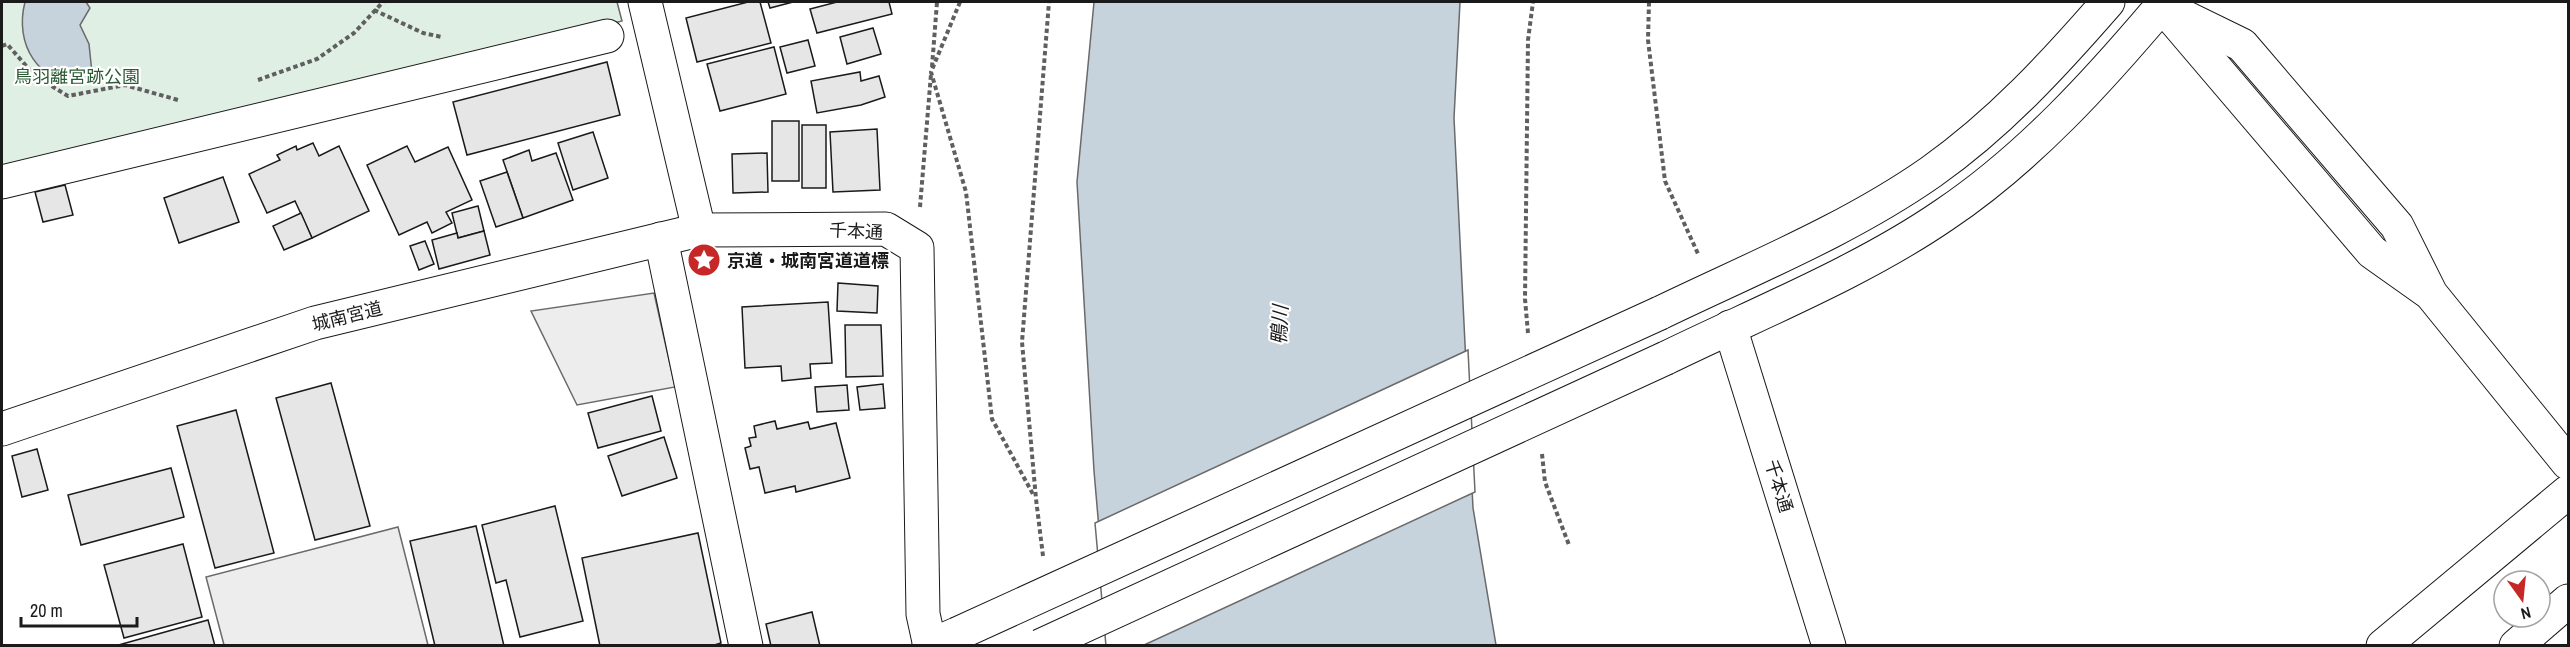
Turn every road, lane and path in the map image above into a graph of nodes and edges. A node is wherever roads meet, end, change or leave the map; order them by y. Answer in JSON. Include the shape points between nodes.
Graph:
{"nodes":[{"id":1,"x":382,"y":2,"type":"edge"},
{"id":2,"x":645,"y":2,"type":"edge"},
{"id":3,"x":937,"y":2,"type":"edge"},
{"id":4,"x":960,"y":2,"type":"edge"},
{"id":5,"x":1049,"y":2,"type":"edge"},
{"id":6,"x":1533,"y":2,"type":"edge"},
{"id":7,"x":1648,"y":2,"type":"edge"},
{"id":8,"x":2108,"y":2,"type":"edge"},
{"id":9,"x":2162,"y":3,"type":"edge"},
{"id":10,"x":374,"y":10,"type":"junction"},
{"id":11,"x":607,"y":36,"type":"dead end"},
{"id":12,"x":449,"y":38,"type":"dead end"},
{"id":13,"x":2,"y":46,"type":"edge"},
{"id":14,"x":931,"y":72,"type":"junction"},
{"id":15,"x":253,"y":82,"type":"dead end"},
{"id":16,"x":189,"y":98,"type":"dead end"},
{"id":17,"x":2,"y":182,"type":"edge"},
{"id":18,"x":699,"y":230,"type":"junction"},
{"id":19,"x":661,"y":240,"type":"junction"},
{"id":20,"x":917,"y":248,"type":"junction"},
{"id":21,"x":1701,"y":259,"type":"dead end"},
{"id":22,"x":1730,"y":327,"type":"junction"},
{"id":23,"x":1530,"y":345,"type":"dead end"},
{"id":24,"x":2,"y":429,"type":"edge"},
{"id":25,"x":1541,"y":447,"type":"dead end"},
{"id":26,"x":2568,"y":463,"type":"edge"},
{"id":27,"x":2568,"y":492,"type":"edge"},
{"id":28,"x":1036,"y":500,"type":"junction"},
{"id":29,"x":1569,"y":545,"type":"dead end"},
{"id":30,"x":1045,"y":567,"type":"dead end"},
{"id":31,"x":2568,"y":602,"type":"edge"},
{"id":32,"x":936,"y":642,"type":"edge"},
{"id":33,"x":746,"y":645,"type":"edge"},
{"id":34,"x":1040,"y":645,"type":"edge"},
{"id":35,"x":1828,"y":645,"type":"edge"},
{"id":36,"x":2383,"y":645,"type":"edge"},
{"id":37,"x":2516,"y":645,"type":"edge"}],
"edges":[{"from":1,"to":10,"type":"path"},
{"from":2,"to":18,"type":"main road"},
{"from":3,"to":14,"type":"path"},
{"from":4,"to":14,"type":"path"},
{"from":5,"to":28,"type":"path","via":[[1022,342]]},
{"from":6,"to":23,"type":"path","via":[[1528,40],[1525,299]]},
{"from":7,"to":21,"type":"path","via":[[1648,40],[1665,181]]},
{"from":8,"to":32,"type":"main road","bridge":true,"via":[[2016,102],[1977,136],[1930,172],[1831,230],[1660,313]]},
{"from":9,"to":22,"type":"main road","via":[[2046,132],[1944,216],[1866,260]]},
{"from":9,"to":26,"type":"main road","via":[[2372,252],[2431,294]]},
{"from":10,"to":12,"type":"path","via":[[423,33]]},
{"from":10,"to":15,"type":"path","via":[[354,33],[316,59]]},
{"from":11,"to":17,"type":"main road"},
{"from":13,"to":16,"type":"path","via":[[7,44],[35,76],[68,96],[125,85],[178,100]]},
{"from":14,"to":20,"type":"path"},
{"from":14,"to":28,"type":"path","via":[[966,192],[992,418]]},
{"from":18,"to":19,"type":"main road","name":"城南宮道"},
{"from":18,"to":20,"type":"main road","name":"千本通","via":[[886,229]]},
{"from":19,"to":24,"type":"main road","name":"城南宮道","via":[[315,323]]},
{"from":19,"to":33,"type":"main road"},
{"from":20,"to":32,"type":"main road","via":[[923,614]]},
{"from":22,"to":34,"type":"main road","bridge":true},
{"from":22,"to":35,"type":"main road","name":"千本通"},
{"from":25,"to":29,"type":"path","via":[[1545,482]]},
{"from":27,"to":36,"type":"main road"},
{"from":28,"to":30,"type":"path"},
{"from":31,"to":37,"type":"main road"}]}
